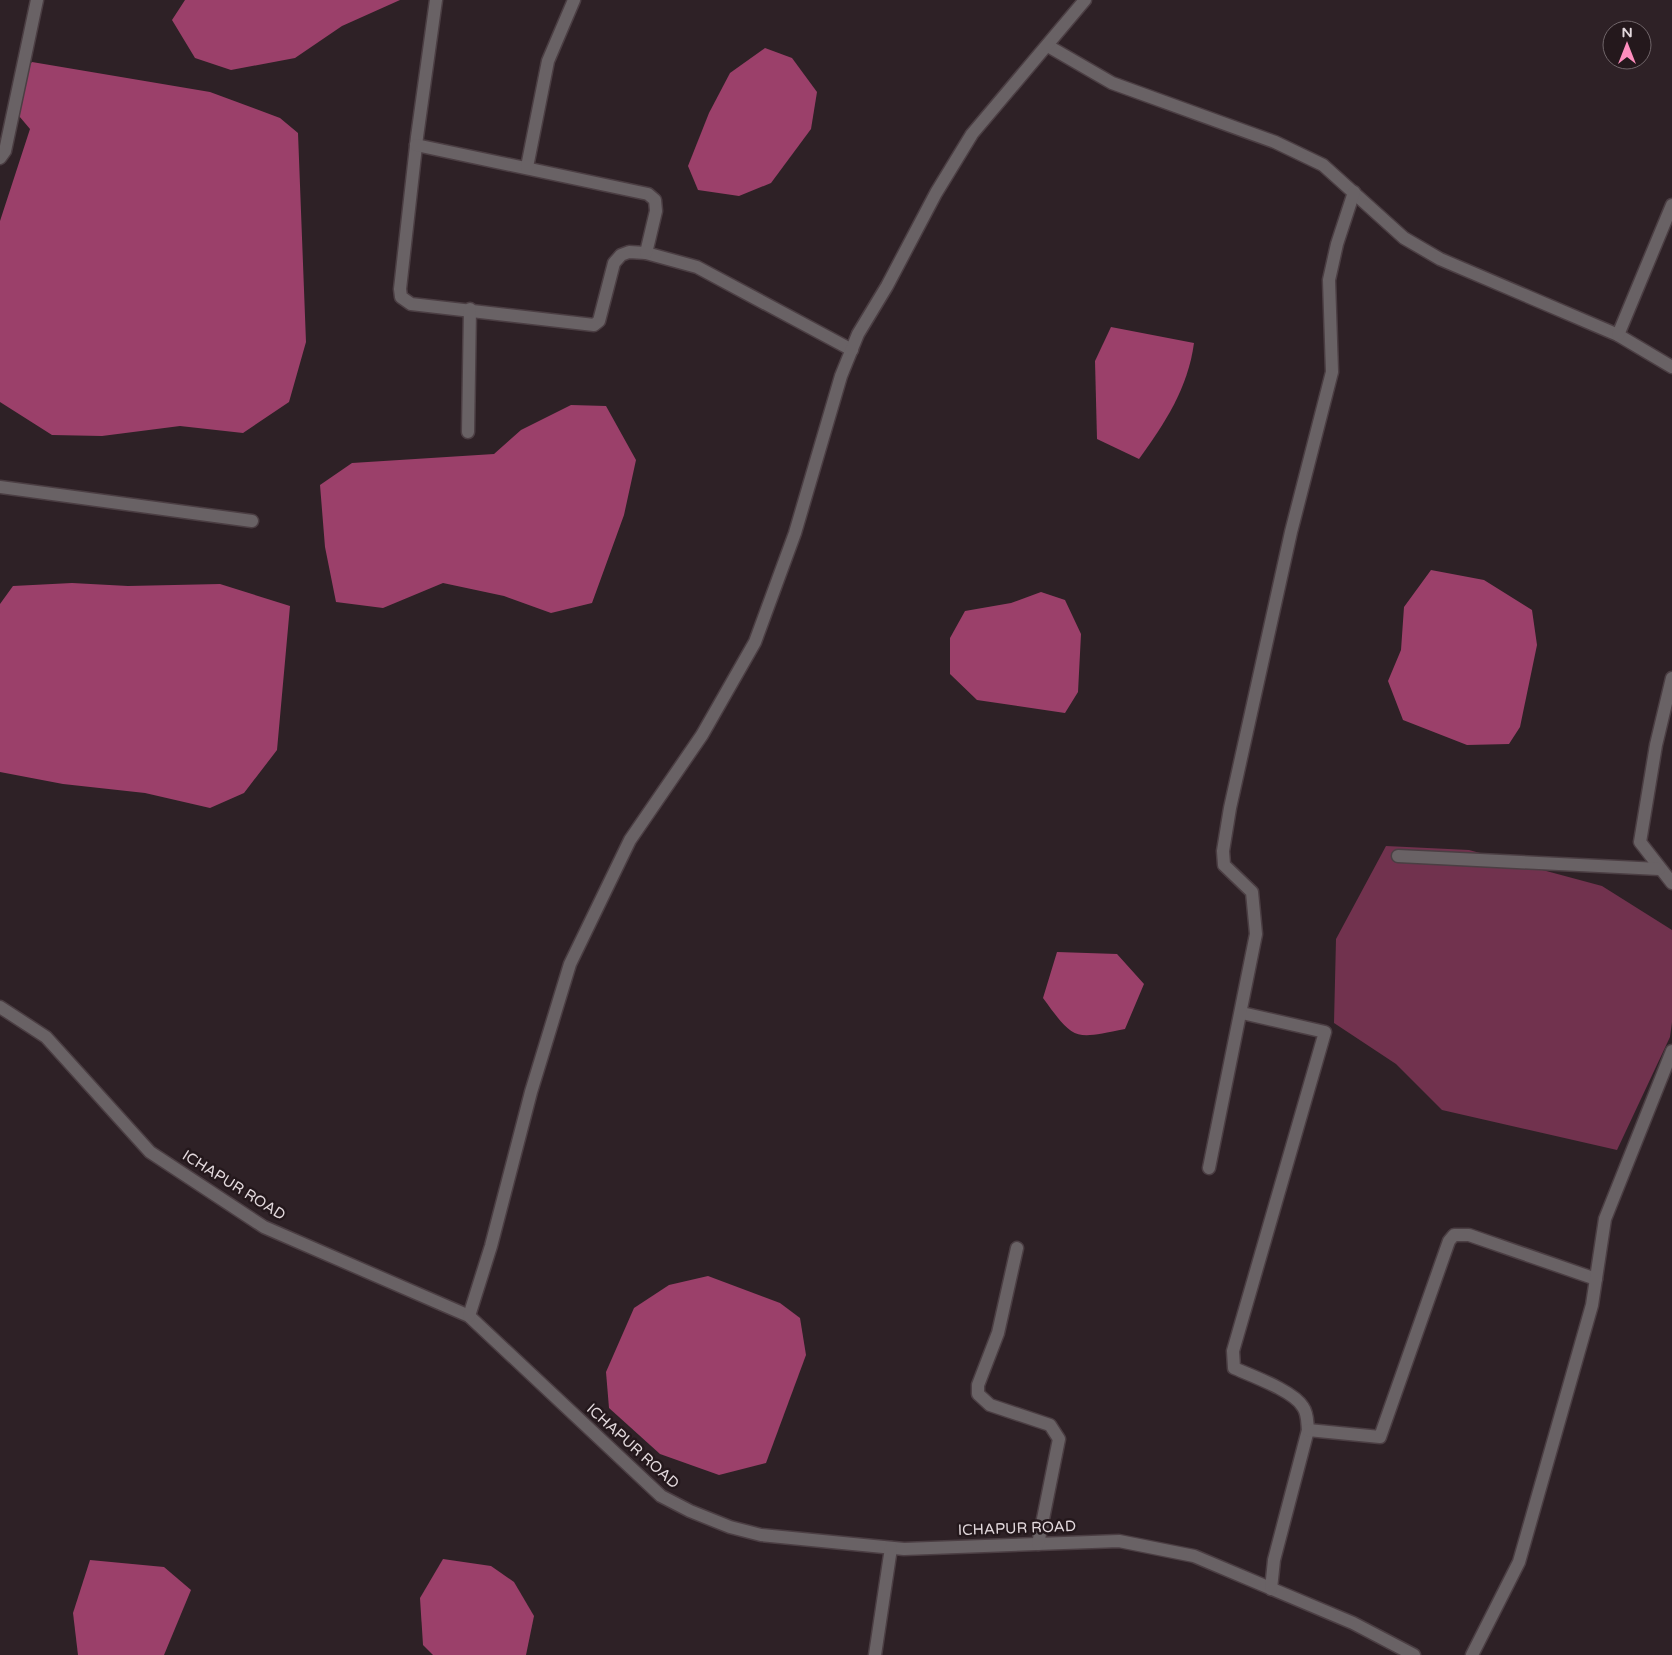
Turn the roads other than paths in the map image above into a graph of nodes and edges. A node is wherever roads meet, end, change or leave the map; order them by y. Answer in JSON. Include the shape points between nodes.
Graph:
{"nodes":[{"id":1,"x":37,"y":0,"type":"edge"},
{"id":2,"x":436,"y":0,"type":"edge"},
{"id":3,"x":574,"y":0,"type":"edge"},
{"id":4,"x":1085,"y":0,"type":"edge"},
{"id":5,"x":1048,"y":46,"type":"junction"},
{"id":6,"x":416,"y":146,"type":"junction"},
{"id":7,"x":0,"y":158,"type":"edge"},
{"id":8,"x":528,"y":167,"type":"junction"},
{"id":9,"x":1354,"y":192,"type":"junction"},
{"id":10,"x":1672,"y":205,"type":"edge"},
{"id":11,"x":646,"y":253,"type":"junction"},
{"id":12,"x":470,"y":309,"type":"junction"},
{"id":13,"x":1618,"y":335,"type":"junction"},
{"id":14,"x":852,"y":350,"type":"junction"},
{"id":15,"x":1672,"y":367,"type":"edge"},
{"id":16,"x":468,"y":432,"type":"dead end"},
{"id":17,"x":0,"y":487,"type":"edge"},
{"id":18,"x":252,"y":521,"type":"dead end"},
{"id":19,"x":1672,"y":678,"type":"edge"},
{"id":20,"x":1398,"y":856,"type":"dead end"},
{"id":21,"x":1659,"y":869,"type":"junction"},
{"id":22,"x":1672,"y":883,"type":"edge"},
{"id":23,"x":0,"y":1008,"type":"edge"},
{"id":24,"x":1242,"y":1012,"type":"junction"},
{"id":25,"x":1672,"y":1051,"type":"edge"},
{"id":26,"x":1209,"y":1168,"type":"dead end"},
{"id":27,"x":1017,"y":1248,"type":"dead end"},
{"id":28,"x":1596,"y":1279,"type":"junction"},
{"id":29,"x":469,"y":1316,"type":"junction"},
{"id":30,"x":1308,"y":1430,"type":"junction"},
{"id":31,"x":1038,"y":1544,"type":"junction"},
{"id":32,"x":891,"y":1548,"type":"junction"},
{"id":33,"x":1271,"y":1589,"type":"junction"},
{"id":34,"x":875,"y":1655,"type":"edge"},
{"id":35,"x":1414,"y":1655,"type":"edge"},
{"id":36,"x":1472,"y":1655,"type":"edge"}],
"edges":[{"from":1,"to":7,"type":"street","via":[[5,151]]},
{"from":2,"to":6,"type":"street"},
{"from":3,"to":8,"type":"street","via":[[548,61]]},
{"from":4,"to":5,"type":"street"},
{"from":5,"to":9,"type":"street","via":[[1112,83],[1275,142],[1323,164]]},
{"from":5,"to":14,"type":"street","via":[[972,134],[936,193]]},
{"from":6,"to":8,"type":"street"},
{"from":6,"to":12,"type":"street","via":[[401,297],[411,304]]},
{"from":8,"to":11,"type":"street","via":[[648,194],[655,200],[656,211]]},
{"from":9,"to":13,"type":"street","via":[[1404,238],[1440,259]]},
{"from":9,"to":24,"type":"street","via":[[1329,280],[1332,372],[1291,532],[1223,851],[1224,865],[1248,886],[1254,897],[1256,934]]},
{"from":10,"to":13,"type":"street"},
{"from":11,"to":12,"type":"street","via":[[629,252],[614,263],[599,321],[594,325]]},
{"from":11,"to":14,"type":"street","via":[[697,267]]},
{"from":12,"to":16,"type":"street"},
{"from":13,"to":15,"type":"street"},
{"from":14,"to":29,"type":"street","via":[[841,376],[795,533],[755,642],[702,736],[630,840],[570,964]]},
{"from":17,"to":18,"type":"street"},
{"from":19,"to":21,"type":"street","via":[[1656,745],[1640,842]]},
{"from":20,"to":21,"type":"street"},
{"from":21,"to":22,"type":"street"},
{"from":23,"to":29,"type":"street","name":"ICHAPUR ROAD","via":[[46,1037],[150,1152],[264,1227]]},
{"from":24,"to":26,"type":"street"},
{"from":24,"to":30,"type":"street","via":[[1326,1032],[1233,1351],[1234,1368],[1293,1396],[1302,1405],[1307,1414]]},
{"from":25,"to":28,"type":"street","via":[[1605,1219]]},
{"from":27,"to":31,"type":"street","via":[[998,1333],[978,1394],[990,1404],[1050,1425],[1059,1439]]},
{"from":28,"to":30,"type":"street","via":[[1469,1235],[1454,1235],[1448,1240],[1380,1437]]},
{"from":28,"to":36,"type":"street","via":[[1592,1305],[1519,1562]]},
{"from":29,"to":32,"type":"street","name":"ICHAPUR ROAD","via":[[661,1496],[730,1527],[761,1535]]},
{"from":30,"to":33,"type":"street","via":[[1274,1560]]},
{"from":31,"to":32,"type":"street","name":"ICHAPUR ROAD"},
{"from":31,"to":33,"type":"street","name":"ICHAPUR ROAD","via":[[1119,1541],[1152,1546],[1194,1556]]},
{"from":32,"to":34,"type":"street"},
{"from":33,"to":35,"type":"street","name":"ICHAPUR ROAD","via":[[1353,1623]]}]}
